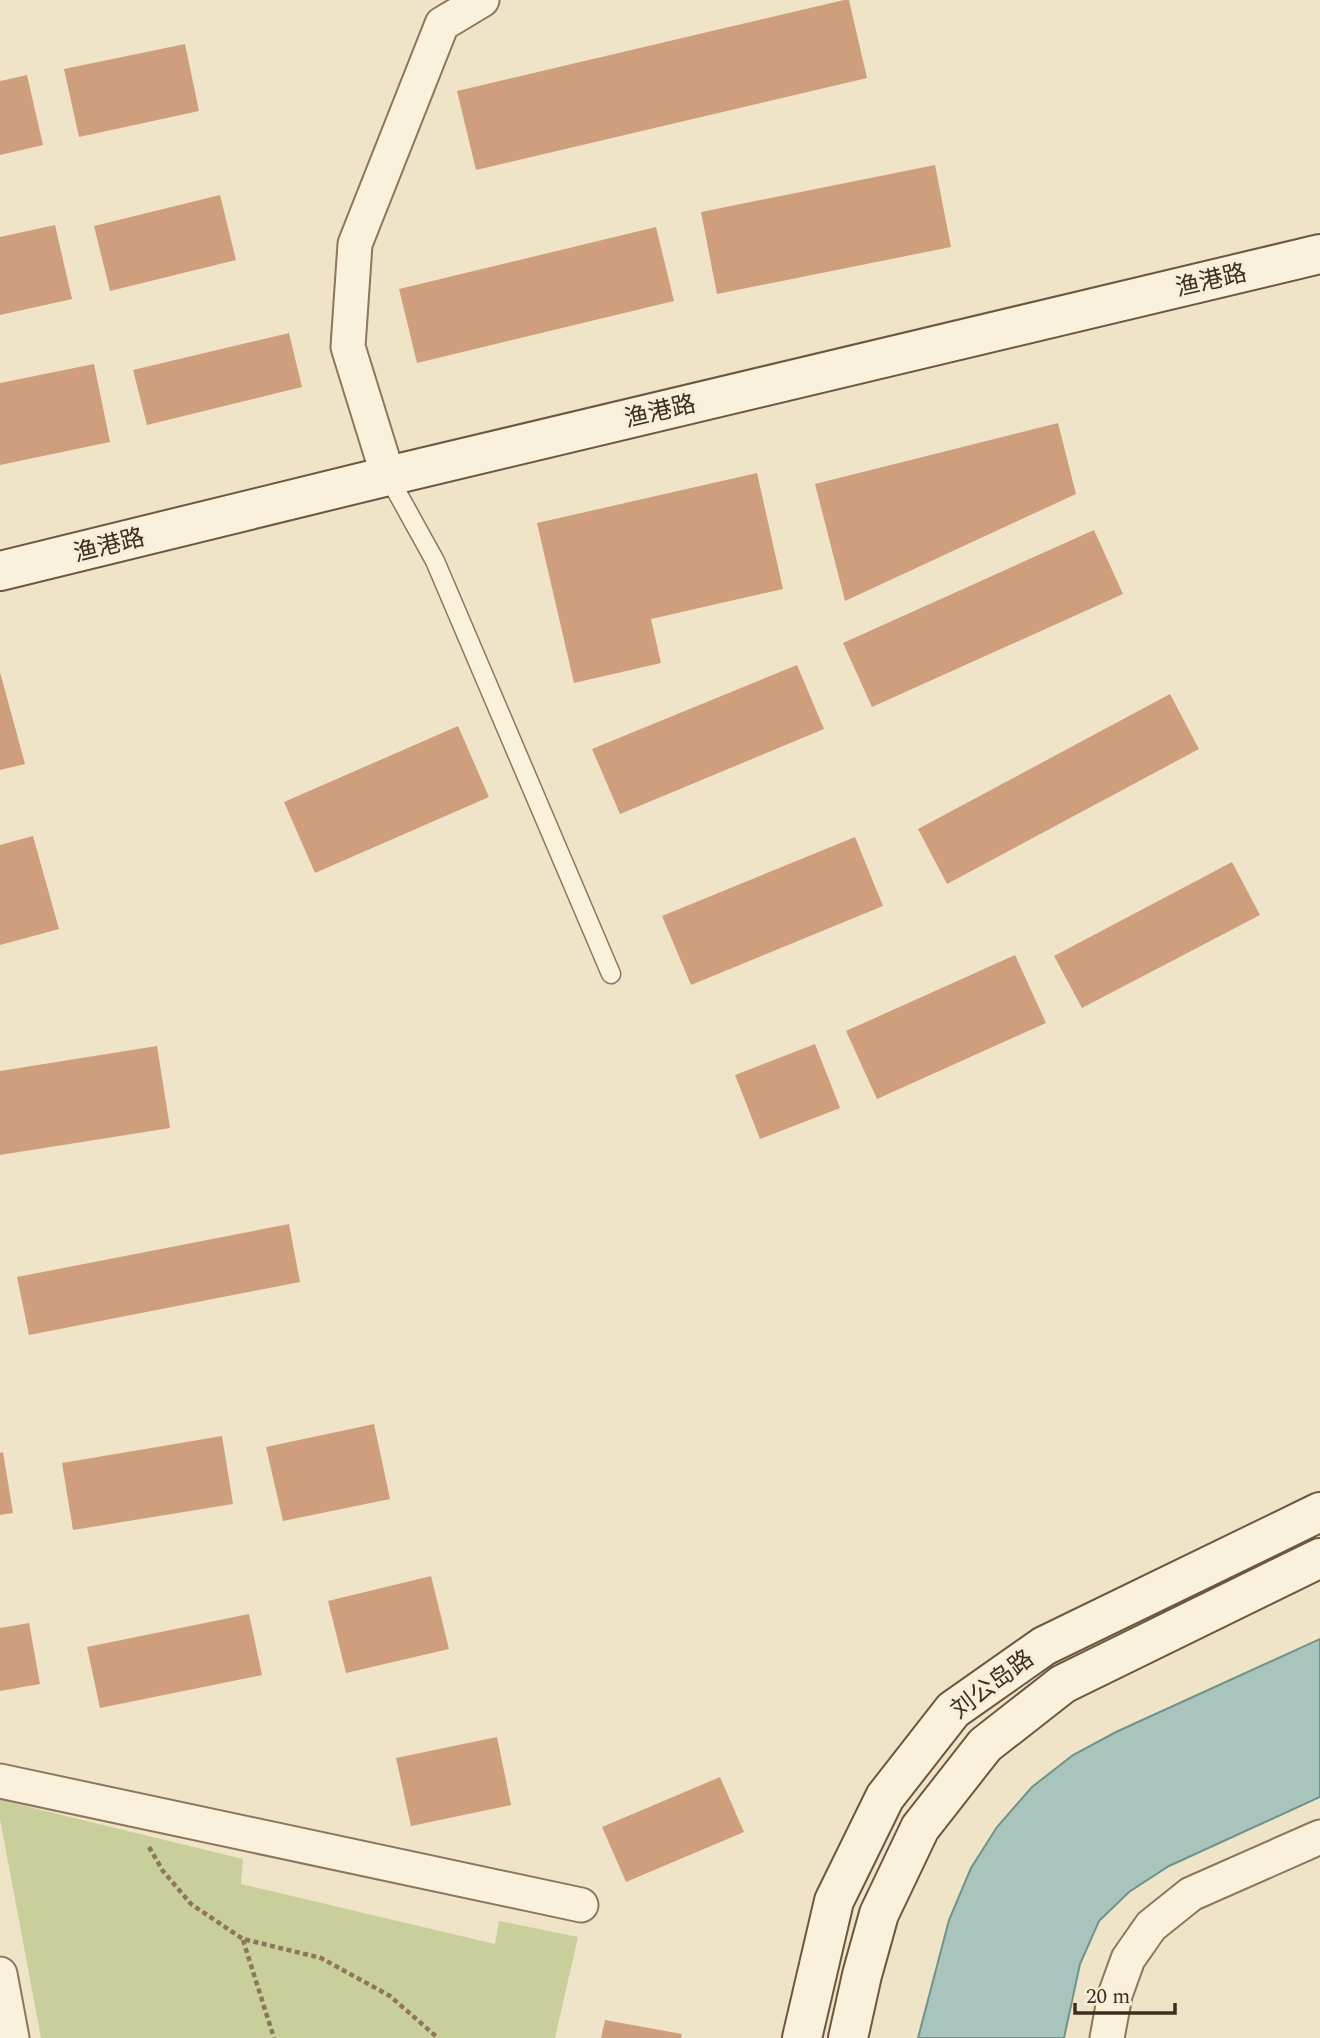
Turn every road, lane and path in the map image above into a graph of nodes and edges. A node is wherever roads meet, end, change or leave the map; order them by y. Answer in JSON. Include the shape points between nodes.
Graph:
{"nodes":[{"id":1,"x":482,"y":0,"type":"edge"},
{"id":2,"x":1320,"y":254,"type":"edge"},
{"id":3,"x":388,"y":476,"type":"junction"},
{"id":4,"x":0,"y":571,"type":"edge"},
{"id":5,"x":611,"y":974,"type":"dead end"},
{"id":6,"x":1320,"y":1512,"type":"edge"},
{"id":7,"x":1320,"y":1558,"type":"edge"},
{"id":8,"x":0,"y":1781,"type":"edge"},
{"id":9,"x":1320,"y":1837,"type":"edge"},
{"id":10,"x":147,"y":1844,"type":"dead end"},
{"id":11,"x":580,"y":1905,"type":"dead end"},
{"id":12,"x":243,"y":1939,"type":"junction"},
{"id":13,"x":0,"y":1974,"type":"edge"},
{"id":14,"x":12,"y":2038,"type":"edge"},
{"id":15,"x":274,"y":2038,"type":"edge"},
{"id":16,"x":438,"y":2038,"type":"edge"},
{"id":17,"x":802,"y":2038,"type":"edge"},
{"id":18,"x":848,"y":2038,"type":"edge"},
{"id":19,"x":1107,"y":2038,"type":"edge"}],
"edges":[{"from":1,"to":3,"type":"street","via":[[442,24],[355,244],[348,347]]},
{"from":2,"to":3,"type":"main road","name":"渔港路"},
{"from":3,"to":4,"type":"main road","name":"渔港路"},
{"from":3,"to":5,"type":"lane","via":[[435,561]]},
{"from":6,"to":17,"type":"main road","name":"刘公岛路","via":[[1044,1646],[953,1710],[885,1797],[834,1901]]},
{"from":7,"to":18,"type":"main road","name":"刘公岛路","via":[[1063,1684],[985,1745],[920,1828],[878,1914]]},
{"from":8,"to":11,"type":"street"},
{"from":9,"to":19,"type":"street","via":[[1191,1894],[1151,1926],[1128,1959]]},
{"from":10,"to":12,"type":"path","via":[[191,1904]]},
{"from":12,"to":15,"type":"path"},
{"from":12,"to":16,"type":"path","via":[[321,1958],[390,1996]]},
{"from":13,"to":14,"type":"street"}]}
